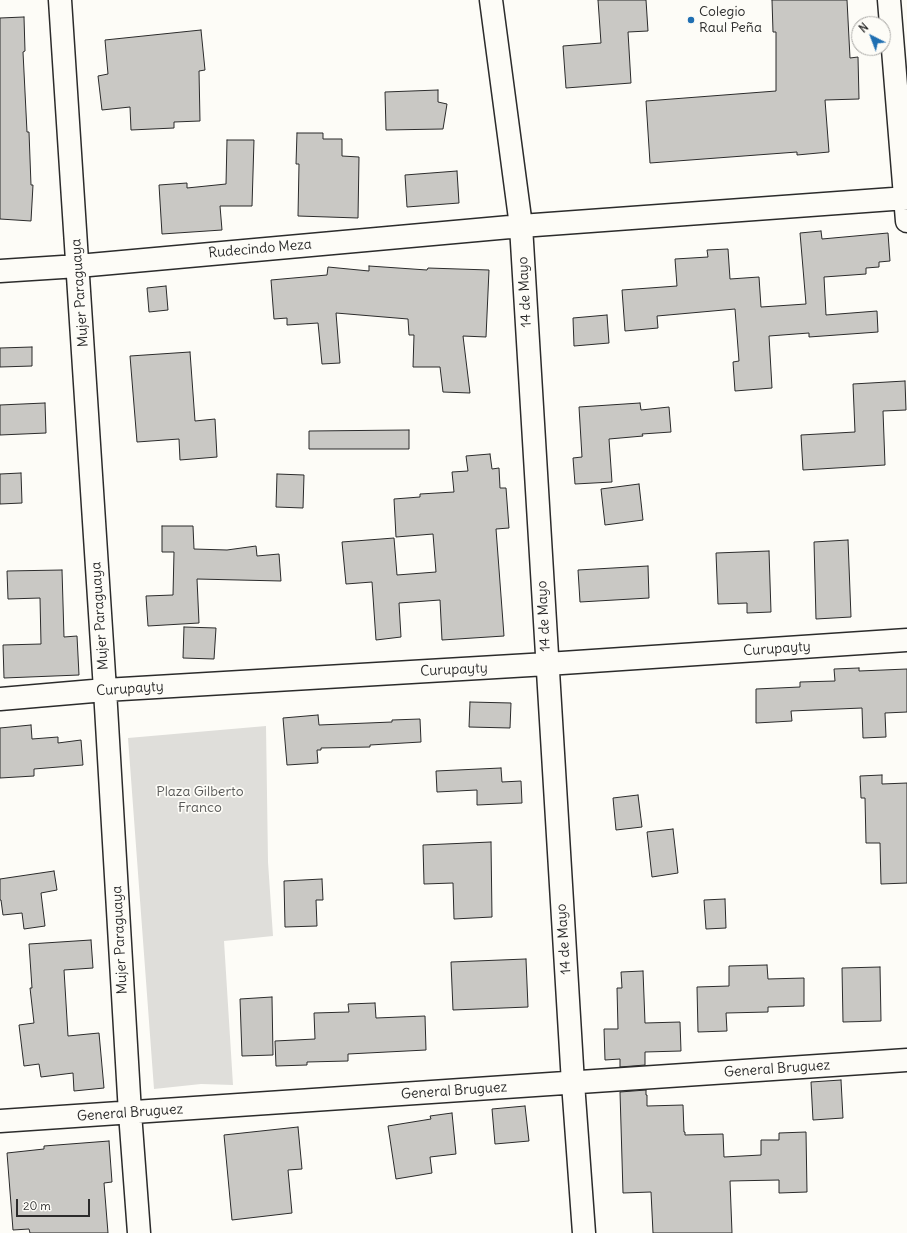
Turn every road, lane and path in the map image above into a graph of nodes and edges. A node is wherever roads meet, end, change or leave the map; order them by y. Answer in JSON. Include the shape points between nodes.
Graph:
{"nodes":[{"id":1,"x":60,"y":0,"type":"edge"},
{"id":2,"x":491,"y":0,"type":"edge"},
{"id":3,"x":889,"y":0,"type":"edge"},
{"id":4,"x":906,"y":199,"type":"edge"},
{"id":5,"x":907,"y":221,"type":"edge"},
{"id":6,"x":521,"y":226,"type":"junction"},
{"id":7,"x":78,"y":266,"type":"junction"},
{"id":8,"x":0,"y":271,"type":"edge"},
{"id":9,"x":907,"y":640,"type":"edge"},
{"id":10,"x":547,"y":664,"type":"junction"},
{"id":11,"x":105,"y":690,"type":"junction"},
{"id":12,"x":0,"y":699,"type":"edge"},
{"id":13,"x":907,"y":1060,"type":"edge"},
{"id":14,"x":572,"y":1083,"type":"junction"},
{"id":15,"x":130,"y":1114,"type":"junction"},
{"id":16,"x":0,"y":1121,"type":"edge"},
{"id":17,"x":140,"y":1233,"type":"edge"},
{"id":18,"x":584,"y":1233,"type":"edge"}],
"edges":[{"from":1,"to":7,"type":"street","name":"Mujer Paraguaya"},
{"from":2,"to":6,"type":"street","name":"14 de Mayo"},
{"from":3,"to":4,"type":"street"},
{"from":4,"to":5,"type":"street"},
{"from":4,"to":6,"type":"street","name":"Rudecindo Meza"},
{"from":6,"to":7,"type":"street","name":"Rudecindo Meza"},
{"from":6,"to":10,"type":"street","name":"14 de Mayo"},
{"from":7,"to":8,"type":"street","name":"Rudecindo Meza"},
{"from":7,"to":11,"type":"street","name":"Mujer Paraguaya"},
{"from":9,"to":10,"type":"street","name":"Curupayty"},
{"from":10,"to":11,"type":"street","name":"Curupayty"},
{"from":10,"to":14,"type":"street","name":"14 de Mayo"},
{"from":11,"to":12,"type":"street","name":"Curupayty"},
{"from":11,"to":15,"type":"street","name":"Mujer Paraguaya"},
{"from":13,"to":14,"type":"street","name":"General Bruguez"},
{"from":14,"to":15,"type":"street","name":"General Bruguez"},
{"from":14,"to":18,"type":"street","name":"14 de Mayo"},
{"from":15,"to":16,"type":"street","name":"General Bruguez"},
{"from":15,"to":17,"type":"street","name":"Mujer Paraguaya"}]}
